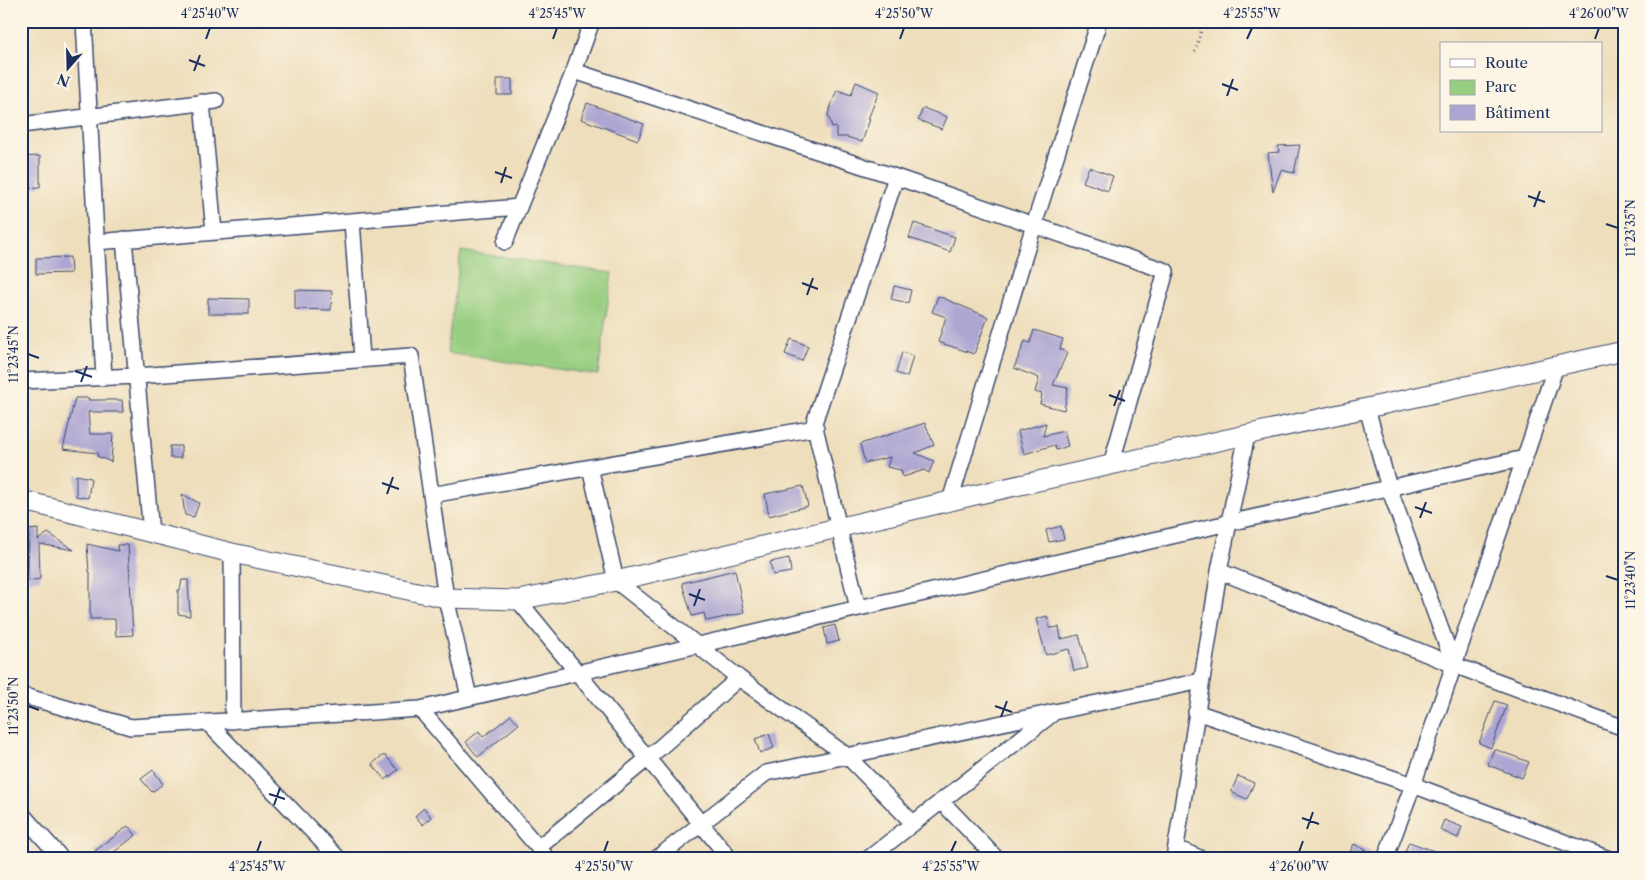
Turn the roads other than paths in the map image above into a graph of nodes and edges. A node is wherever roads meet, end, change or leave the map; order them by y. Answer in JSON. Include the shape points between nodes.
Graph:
{"nodes":[{"id":1,"x":84,"y":21,"type":"edge"},
{"id":2,"x":592,"y":21,"type":"edge"},
{"id":3,"x":1097,"y":28,"type":"dead end"},
{"id":4,"x":574,"y":71,"type":"junction"},
{"id":5,"x":90,"y":116,"type":"junction"},
{"id":6,"x":21,"y":125,"type":"edge"},
{"id":7,"x":896,"y":177,"type":"junction"},
{"id":8,"x":519,"y":207,"type":"junction"},
{"id":9,"x":352,"y":221,"type":"junction"},
{"id":10,"x":1034,"y":225,"type":"junction"},
{"id":11,"x":214,"y":232,"type":"junction"},
{"id":12,"x":124,"y":239,"type":"junction"},
{"id":13,"x":96,"y":242,"type":"junction"},
{"id":14,"x":505,"y":242,"type":"dead end"},
{"id":15,"x":1624,"y":351,"type":"edge"},
{"id":16,"x":362,"y":358,"type":"junction"},
{"id":17,"x":1556,"y":366,"type":"junction"},
{"id":18,"x":137,"y":376,"type":"junction"},
{"id":19,"x":104,"y":378,"type":"junction"},
{"id":20,"x":21,"y":381,"type":"edge"},
{"id":21,"x":1367,"y":408,"type":"junction"},
{"id":22,"x":816,"y":428,"type":"junction"},
{"id":23,"x":1247,"y":436,"type":"junction"},
{"id":24,"x":1525,"y":458,"type":"junction"},
{"id":25,"x":1111,"y":465,"type":"junction"},
{"id":26,"x":590,"y":468,"type":"junction"},
{"id":27,"x":1389,"y":488,"type":"junction"},
{"id":28,"x":431,"y":495,"type":"junction"},
{"id":29,"x":21,"y":500,"type":"edge"},
{"id":30,"x":950,"y":501,"type":"junction"},
{"id":31,"x":1228,"y":523,"type":"junction"},
{"id":32,"x":838,"y":530,"type":"junction"},
{"id":33,"x":152,"y":533,"type":"junction"},
{"id":34,"x":232,"y":553,"type":"junction"},
{"id":35,"x":1219,"y":571,"type":"junction"},
{"id":36,"x":616,"y":581,"type":"junction"},
{"id":37,"x":446,"y":598,"type":"junction"},
{"id":38,"x":518,"y":600,"type":"junction"},
{"id":39,"x":858,"y":608,"type":"junction"},
{"id":40,"x":697,"y":645,"type":"junction"},
{"id":41,"x":1454,"y":665,"type":"junction"},
{"id":42,"x":578,"y":673,"type":"junction"},
{"id":43,"x":739,"y":678,"type":"junction"},
{"id":44,"x":1201,"y":680,"type":"junction"},
{"id":45,"x":21,"y":695,"type":"edge"},
{"id":46,"x":469,"y":698,"type":"junction"},
{"id":47,"x":420,"y":709,"type":"junction"},
{"id":48,"x":1055,"y":711,"type":"junction"},
{"id":49,"x":1196,"y":712,"type":"junction"},
{"id":50,"x":233,"y":721,"type":"junction"},
{"id":51,"x":206,"y":722,"type":"junction"},
{"id":52,"x":1624,"y":728,"type":"edge"},
{"id":53,"x":846,"y":755,"type":"junction"},
{"id":54,"x":647,"y":759,"type":"junction"},
{"id":55,"x":1413,"y":786,"type":"junction"},
{"id":56,"x":941,"y":801,"type":"junction"},
{"id":57,"x":21,"y":812,"type":"edge"},
{"id":58,"x":700,"y":822,"type":"junction"},
{"id":59,"x":913,"y":823,"type":"junction"},
{"id":60,"x":544,"y":853,"type":"edge"},
{"id":61,"x":1175,"y":853,"type":"edge"},
{"id":62,"x":62,"y":859,"type":"edge"},
{"id":63,"x":339,"y":859,"type":"edge"},
{"id":64,"x":656,"y":859,"type":"edge"},
{"id":65,"x":730,"y":859,"type":"edge"},
{"id":66,"x":868,"y":859,"type":"edge"},
{"id":67,"x":997,"y":859,"type":"edge"},
{"id":68,"x":1202,"y":859,"type":"edge"},
{"id":69,"x":1385,"y":859,"type":"edge"},
{"id":70,"x":1609,"y":859,"type":"edge"}],
"edges":[{"from":1,"to":5,"type":"street"},
{"from":2,"to":4,"type":"street"},
{"from":3,"to":10,"type":"street"},
{"from":4,"to":7,"type":"street"},
{"from":4,"to":8,"type":"street"},
{"from":5,"to":6,"type":"street"},
{"from":5,"to":11,"type":"street","via":[[209,102]]},
{"from":5,"to":13,"type":"street"},
{"from":7,"to":10,"type":"street"},
{"from":7,"to":22,"type":"street","via":[[814,423]]},
{"from":8,"to":9,"type":"street"},
{"from":8,"to":14,"type":"street"},
{"from":9,"to":11,"type":"street"},
{"from":9,"to":16,"type":"street"},
{"from":10,"to":25,"type":"street","via":[[1166,271]]},
{"from":10,"to":30,"type":"street"},
{"from":11,"to":12,"type":"street"},
{"from":12,"to":13,"type":"street"},
{"from":12,"to":18,"type":"street"},
{"from":13,"to":19,"type":"street"},
{"from":15,"to":17,"type":"street"},
{"from":16,"to":18,"type":"street"},
{"from":16,"to":28,"type":"street","via":[[411,356]]},
{"from":17,"to":21,"type":"street"},
{"from":17,"to":24,"type":"street"},
{"from":18,"to":19,"type":"street"},
{"from":18,"to":33,"type":"street"},
{"from":19,"to":20,"type":"street"},
{"from":21,"to":23,"type":"street"},
{"from":21,"to":27,"type":"street"},
{"from":22,"to":26,"type":"street"},
{"from":22,"to":32,"type":"street"},
{"from":23,"to":25,"type":"street"},
{"from":23,"to":31,"type":"street"},
{"from":24,"to":27,"type":"street"},
{"from":24,"to":41,"type":"street"},
{"from":25,"to":30,"type":"street"},
{"from":26,"to":28,"type":"street"},
{"from":26,"to":36,"type":"street"},
{"from":27,"to":31,"type":"street"},
{"from":27,"to":41,"type":"street"},
{"from":28,"to":37,"type":"street"},
{"from":29,"to":33,"type":"street"},
{"from":30,"to":32,"type":"street"},
{"from":31,"to":35,"type":"street"},
{"from":31,"to":39,"type":"street"},
{"from":32,"to":36,"type":"street"},
{"from":32,"to":39,"type":"street"},
{"from":33,"to":34,"type":"street"},
{"from":34,"to":37,"type":"street"},
{"from":34,"to":50,"type":"street"},
{"from":35,"to":41,"type":"street"},
{"from":35,"to":44,"type":"street"},
{"from":36,"to":38,"type":"street"},
{"from":36,"to":40,"type":"street"},
{"from":37,"to":38,"type":"street"},
{"from":37,"to":46,"type":"street"},
{"from":38,"to":42,"type":"street"},
{"from":39,"to":40,"type":"street"},
{"from":40,"to":42,"type":"street"},
{"from":40,"to":43,"type":"street"},
{"from":41,"to":52,"type":"street"},
{"from":41,"to":55,"type":"street"},
{"from":42,"to":46,"type":"street"},
{"from":42,"to":54,"type":"street"},
{"from":43,"to":53,"type":"street"},
{"from":43,"to":54,"type":"street"},
{"from":44,"to":48,"type":"street"},
{"from":44,"to":49,"type":"street"},
{"from":45,"to":51,"type":"street","via":[[131,727]]},
{"from":46,"to":47,"type":"street"},
{"from":47,"to":50,"type":"street"},
{"from":47,"to":60,"type":"street"},
{"from":48,"to":53,"type":"street"},
{"from":48,"to":56,"type":"street"},
{"from":49,"to":55,"type":"street"},
{"from":49,"to":61,"type":"street"},
{"from":50,"to":51,"type":"street"},
{"from":51,"to":63,"type":"street"},
{"from":53,"to":58,"type":"street","via":[[766,773]]},
{"from":53,"to":59,"type":"street"},
{"from":54,"to":58,"type":"street"},
{"from":54,"to":60,"type":"street"},
{"from":55,"to":69,"type":"street"},
{"from":55,"to":70,"type":"street"},
{"from":56,"to":59,"type":"street"},
{"from":56,"to":67,"type":"street"},
{"from":57,"to":62,"type":"street"},
{"from":58,"to":64,"type":"street"},
{"from":58,"to":65,"type":"street"},
{"from":59,"to":66,"type":"street"},
{"from":61,"to":68,"type":"street"}]}
